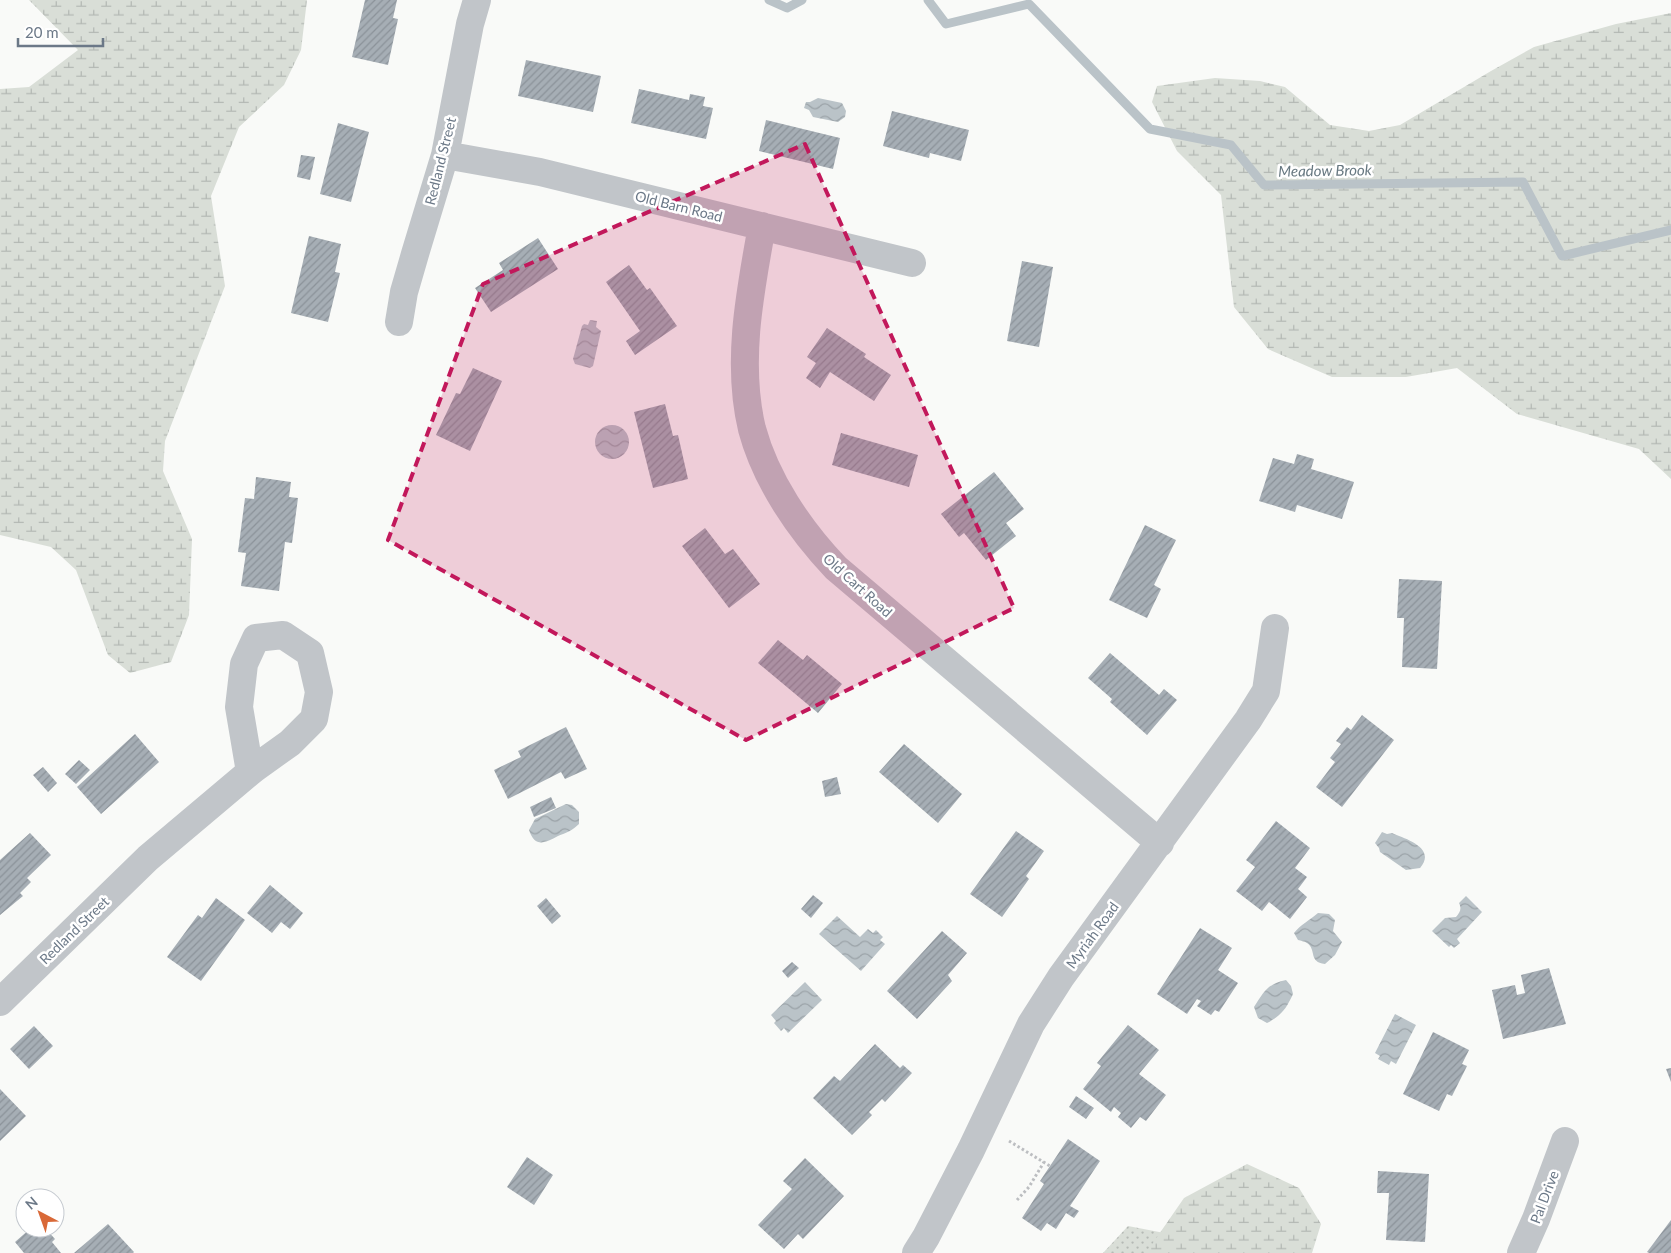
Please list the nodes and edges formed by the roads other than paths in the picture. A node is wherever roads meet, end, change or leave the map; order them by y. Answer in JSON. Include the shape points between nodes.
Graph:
{"nodes":[{"id":1,"x":477,"y":0,"type":"edge"},
{"id":2,"x":445,"y":155,"type":"junction"},
{"id":3,"x":762,"y":226,"type":"junction"},
{"id":4,"x":912,"y":263,"type":"dead end"},
{"id":5,"x":399,"y":322,"type":"dead end"},
{"id":6,"x":1275,"y":628,"type":"dead end"},
{"id":7,"x":250,"y":772,"type":"junction"},
{"id":8,"x":1160,"y":843,"type":"junction"},
{"id":9,"x":0,"y":1002,"type":"edge"},
{"id":10,"x":1565,"y":1141,"type":"dead end"},
{"id":11,"x":916,"y":1253,"type":"edge"},
{"id":12,"x":1521,"y":1253,"type":"edge"}],
"edges":[{"from":1,"to":2,"type":"street","name":"Redland Street"},
{"from":2,"to":3,"type":"street","name":"Old Barn Road","via":[[540,172]]},
{"from":2,"to":5,"type":"street","name":"Redland Street","via":[[404,292]]},
{"from":3,"to":4,"type":"street","name":"Old Barn Road"},
{"from":3,"to":8,"type":"street","name":"Old Cart Road","via":[[745,343],[748,402],[764,462],[789,508],[816,547],[836,568]]},
{"from":6,"to":8,"type":"street","name":"Myriah Road","via":[[1266,691]]},
{"from":7,"to":7,"type":"street","name":"Redland Street","via":[[290,743],[314,719],[319,692],[310,653],[283,635],[256,638],[244,664],[239,707]]},
{"from":7,"to":9,"type":"street","name":"Redland Street","via":[[148,858]]},
{"from":8,"to":11,"type":"street","name":"Myriah Road","via":[[1061,977],[1031,1024],[971,1150]]},
{"from":10,"to":12,"type":"street","name":"Pal Drive"}]}
